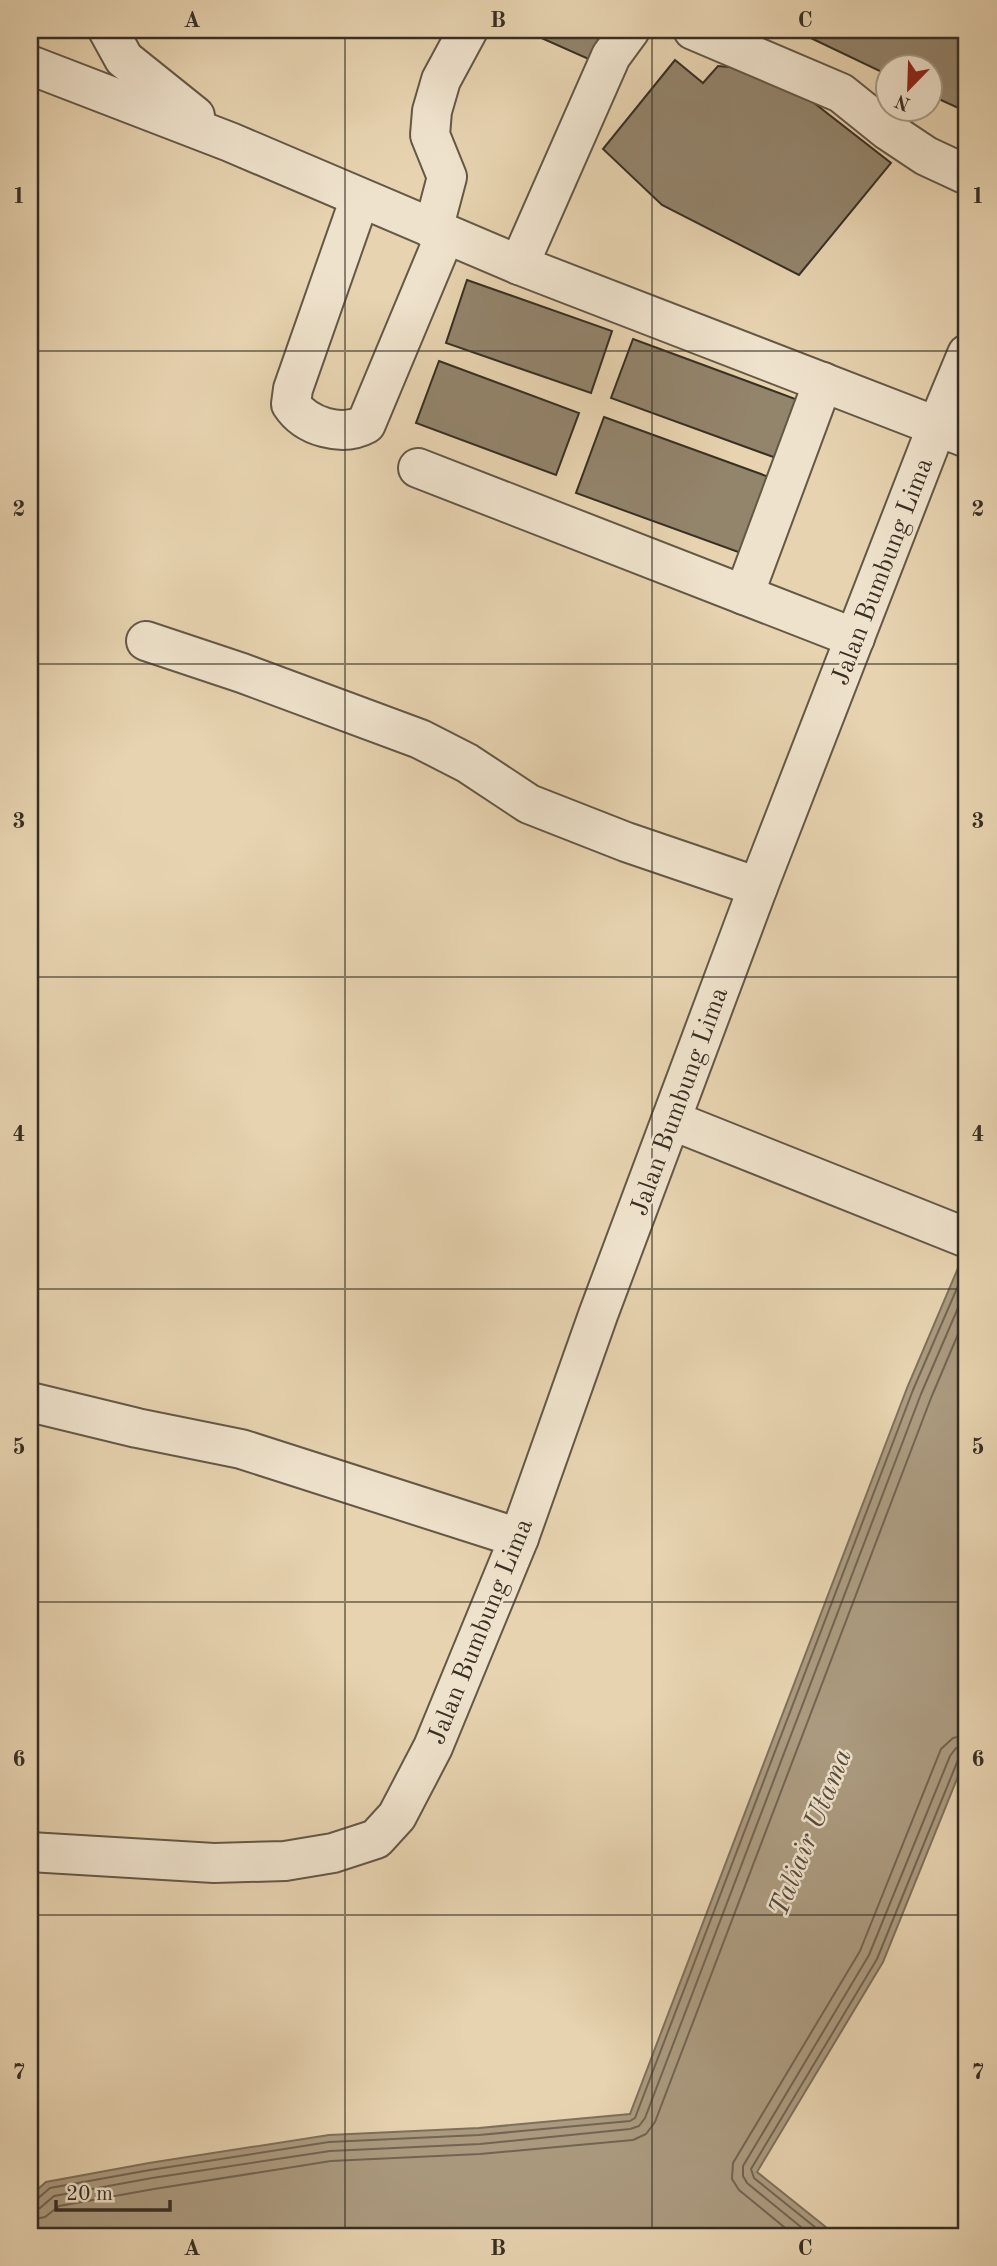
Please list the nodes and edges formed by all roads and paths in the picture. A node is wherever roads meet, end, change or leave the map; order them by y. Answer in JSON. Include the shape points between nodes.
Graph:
{"nodes":[{"id":1,"x":108,"y":30,"type":"edge"},
{"id":2,"x":468,"y":30,"type":"edge"},
{"id":3,"x":630,"y":30,"type":"edge"},
{"id":4,"x":693,"y":30,"type":"edge"},
{"id":5,"x":30,"y":65,"type":"edge"},
{"id":6,"x":230,"y":142,"type":"junction"},
{"id":7,"x":967,"y":175,"type":"edge"},
{"id":8,"x":360,"y":198,"type":"junction"},
{"id":9,"x":439,"y":232,"type":"junction"},
{"id":10,"x":519,"y":265,"type":"junction"},
{"id":11,"x":967,"y":354,"type":"edge"},
{"id":12,"x":823,"y":382,"type":"junction"},
{"id":13,"x":952,"y":432,"type":"edge"},
{"id":14,"x":418,"y":468,"type":"dead end"},
{"id":15,"x":744,"y":595,"type":"junction"},
{"id":16,"x":855,"y":638,"type":"junction"},
{"id":17,"x":146,"y":641,"type":"dead end"},
{"id":18,"x":758,"y":887,"type":"junction"},
{"id":19,"x":671,"y":1120,"type":"junction"},
{"id":20,"x":961,"y":1235,"type":"edge"},
{"id":21,"x":30,"y":1402,"type":"edge"},
{"id":22,"x":519,"y":1538,"type":"junction"},
{"id":23,"x":30,"y":1852,"type":"edge"}],
"edges":[{"from":1,"to":6,"type":"street","via":[[124,59]]},
{"from":2,"to":9,"type":"street","via":[[441,79],[432,111],[430,135],[447,177]]},
{"from":3,"to":10,"type":"street","via":[[611,56]]},
{"from":4,"to":7,"type":"street","via":[[841,93],[926,156]]},
{"from":5,"to":6,"type":"street"},
{"from":6,"to":8,"type":"street"},
{"from":8,"to":9,"type":"street"},
{"from":8,"to":9,"type":"street","via":[[293,388],[291,404],[298,414],[318,424],[337,431],[366,424]]},
{"from":9,"to":10,"type":"street"},
{"from":10,"to":12,"type":"street"},
{"from":11,"to":13,"type":"street","name":"Jalan Bumbung Lima"},
{"from":12,"to":13,"type":"street"},
{"from":12,"to":15,"type":"street"},
{"from":13,"to":16,"type":"street","name":"Jalan Bumbung Lima"},
{"from":14,"to":15,"type":"street"},
{"from":15,"to":16,"type":"street"},
{"from":16,"to":18,"type":"street","name":"Jalan Bumbung Lima"},
{"from":17,"to":18,"type":"street","via":[[421,739],[529,804]]},
{"from":18,"to":19,"type":"street","name":"Jalan Bumbung Lima"},
{"from":19,"to":20,"type":"street"},
{"from":19,"to":22,"type":"street","name":"Jalan Bumbung Lima"},
{"from":21,"to":22,"type":"street","via":[[241,1449]]},
{"from":22,"to":23,"type":"street","name":"Jalan Bumbung Lima","via":[[433,1747],[397,1816],[376,1839],[333,1853],[285,1861],[214,1863]]}]}
